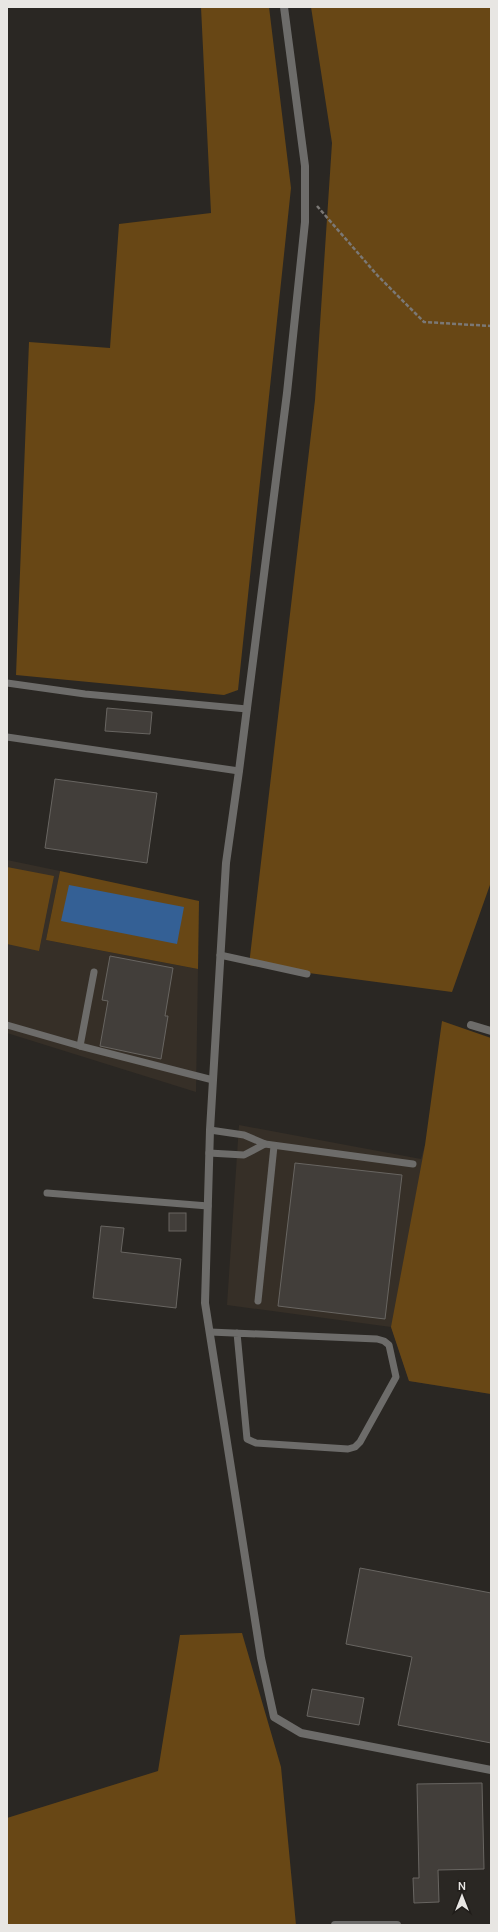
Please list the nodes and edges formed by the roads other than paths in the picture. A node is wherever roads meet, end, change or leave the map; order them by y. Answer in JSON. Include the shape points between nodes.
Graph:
{"nodes":[{"id":1,"x":284,"y":7,"type":"edge"},
{"id":2,"x":7,"y":683,"type":"edge"},
{"id":3,"x":247,"y":709,"type":"junction"},
{"id":4,"x":7,"y":737,"type":"edge"},
{"id":5,"x":239,"y":771,"type":"junction"},
{"id":6,"x":220,"y":955,"type":"junction"},
{"id":7,"x":94,"y":972,"type":"dead end"},
{"id":8,"x":307,"y":974,"type":"dead end"},
{"id":9,"x":7,"y":1025,"type":"edge"},
{"id":10,"x":471,"y":1025,"type":"dead end"},
{"id":11,"x":491,"y":1031,"type":"edge"},
{"id":12,"x":80,"y":1046,"type":"junction"},
{"id":13,"x":213,"y":1080,"type":"junction"},
{"id":14,"x":210,"y":1130,"type":"junction"},
{"id":15,"x":264,"y":1144,"type":"junction"},
{"id":16,"x":274,"y":1146,"type":"junction"},
{"id":17,"x":209,"y":1153,"type":"junction"},
{"id":18,"x":413,"y":1164,"type":"dead end"},
{"id":19,"x":47,"y":1193,"type":"dead end"},
{"id":20,"x":208,"y":1206,"type":"junction"},
{"id":21,"x":258,"y":1301,"type":"dead end"},
{"id":22,"x":210,"y":1332,"type":"junction"},
{"id":23,"x":237,"y":1333,"type":"junction"},
{"id":24,"x":491,"y":1770,"type":"edge"},
{"id":25,"x":335,"y":1925,"type":"edge"},
{"id":26,"x":397,"y":1925,"type":"edge"}],
"edges":[{"from":1,"to":3,"type":"street","via":[[305,166],[305,222],[287,393]]},
{"from":2,"to":3,"type":"lane","via":[[85,694]]},
{"from":3,"to":5,"type":"street"},
{"from":4,"to":5,"type":"lane"},
{"from":5,"to":6,"type":"street","via":[[226,863]]},
{"from":6,"to":8,"type":"lane"},
{"from":6,"to":13,"type":"street"},
{"from":7,"to":12,"type":"lane"},
{"from":9,"to":12,"type":"lane"},
{"from":10,"to":11,"type":"street"},
{"from":12,"to":13,"type":"lane"},
{"from":13,"to":14,"type":"street"},
{"from":14,"to":15,"type":"lane","via":[[244,1135]]},
{"from":14,"to":17,"type":"street"},
{"from":15,"to":16,"type":"lane"},
{"from":15,"to":17,"type":"lane","via":[[244,1155]]},
{"from":16,"to":18,"type":"lane"},
{"from":16,"to":21,"type":"lane"},
{"from":17,"to":20,"type":"street"},
{"from":19,"to":20,"type":"lane"},
{"from":20,"to":22,"type":"street","via":[[205,1303]]},
{"from":22,"to":23,"type":"lane"},
{"from":22,"to":24,"type":"street","via":[[261,1658],[274,1717],[301,1733]]},
{"from":23,"to":23,"type":"lane","via":[[384,1340],[389,1345],[396,1377],[355,1447],[348,1449],[256,1443],[247,1439]]},
{"from":25,"to":26,"type":"street"}]}
